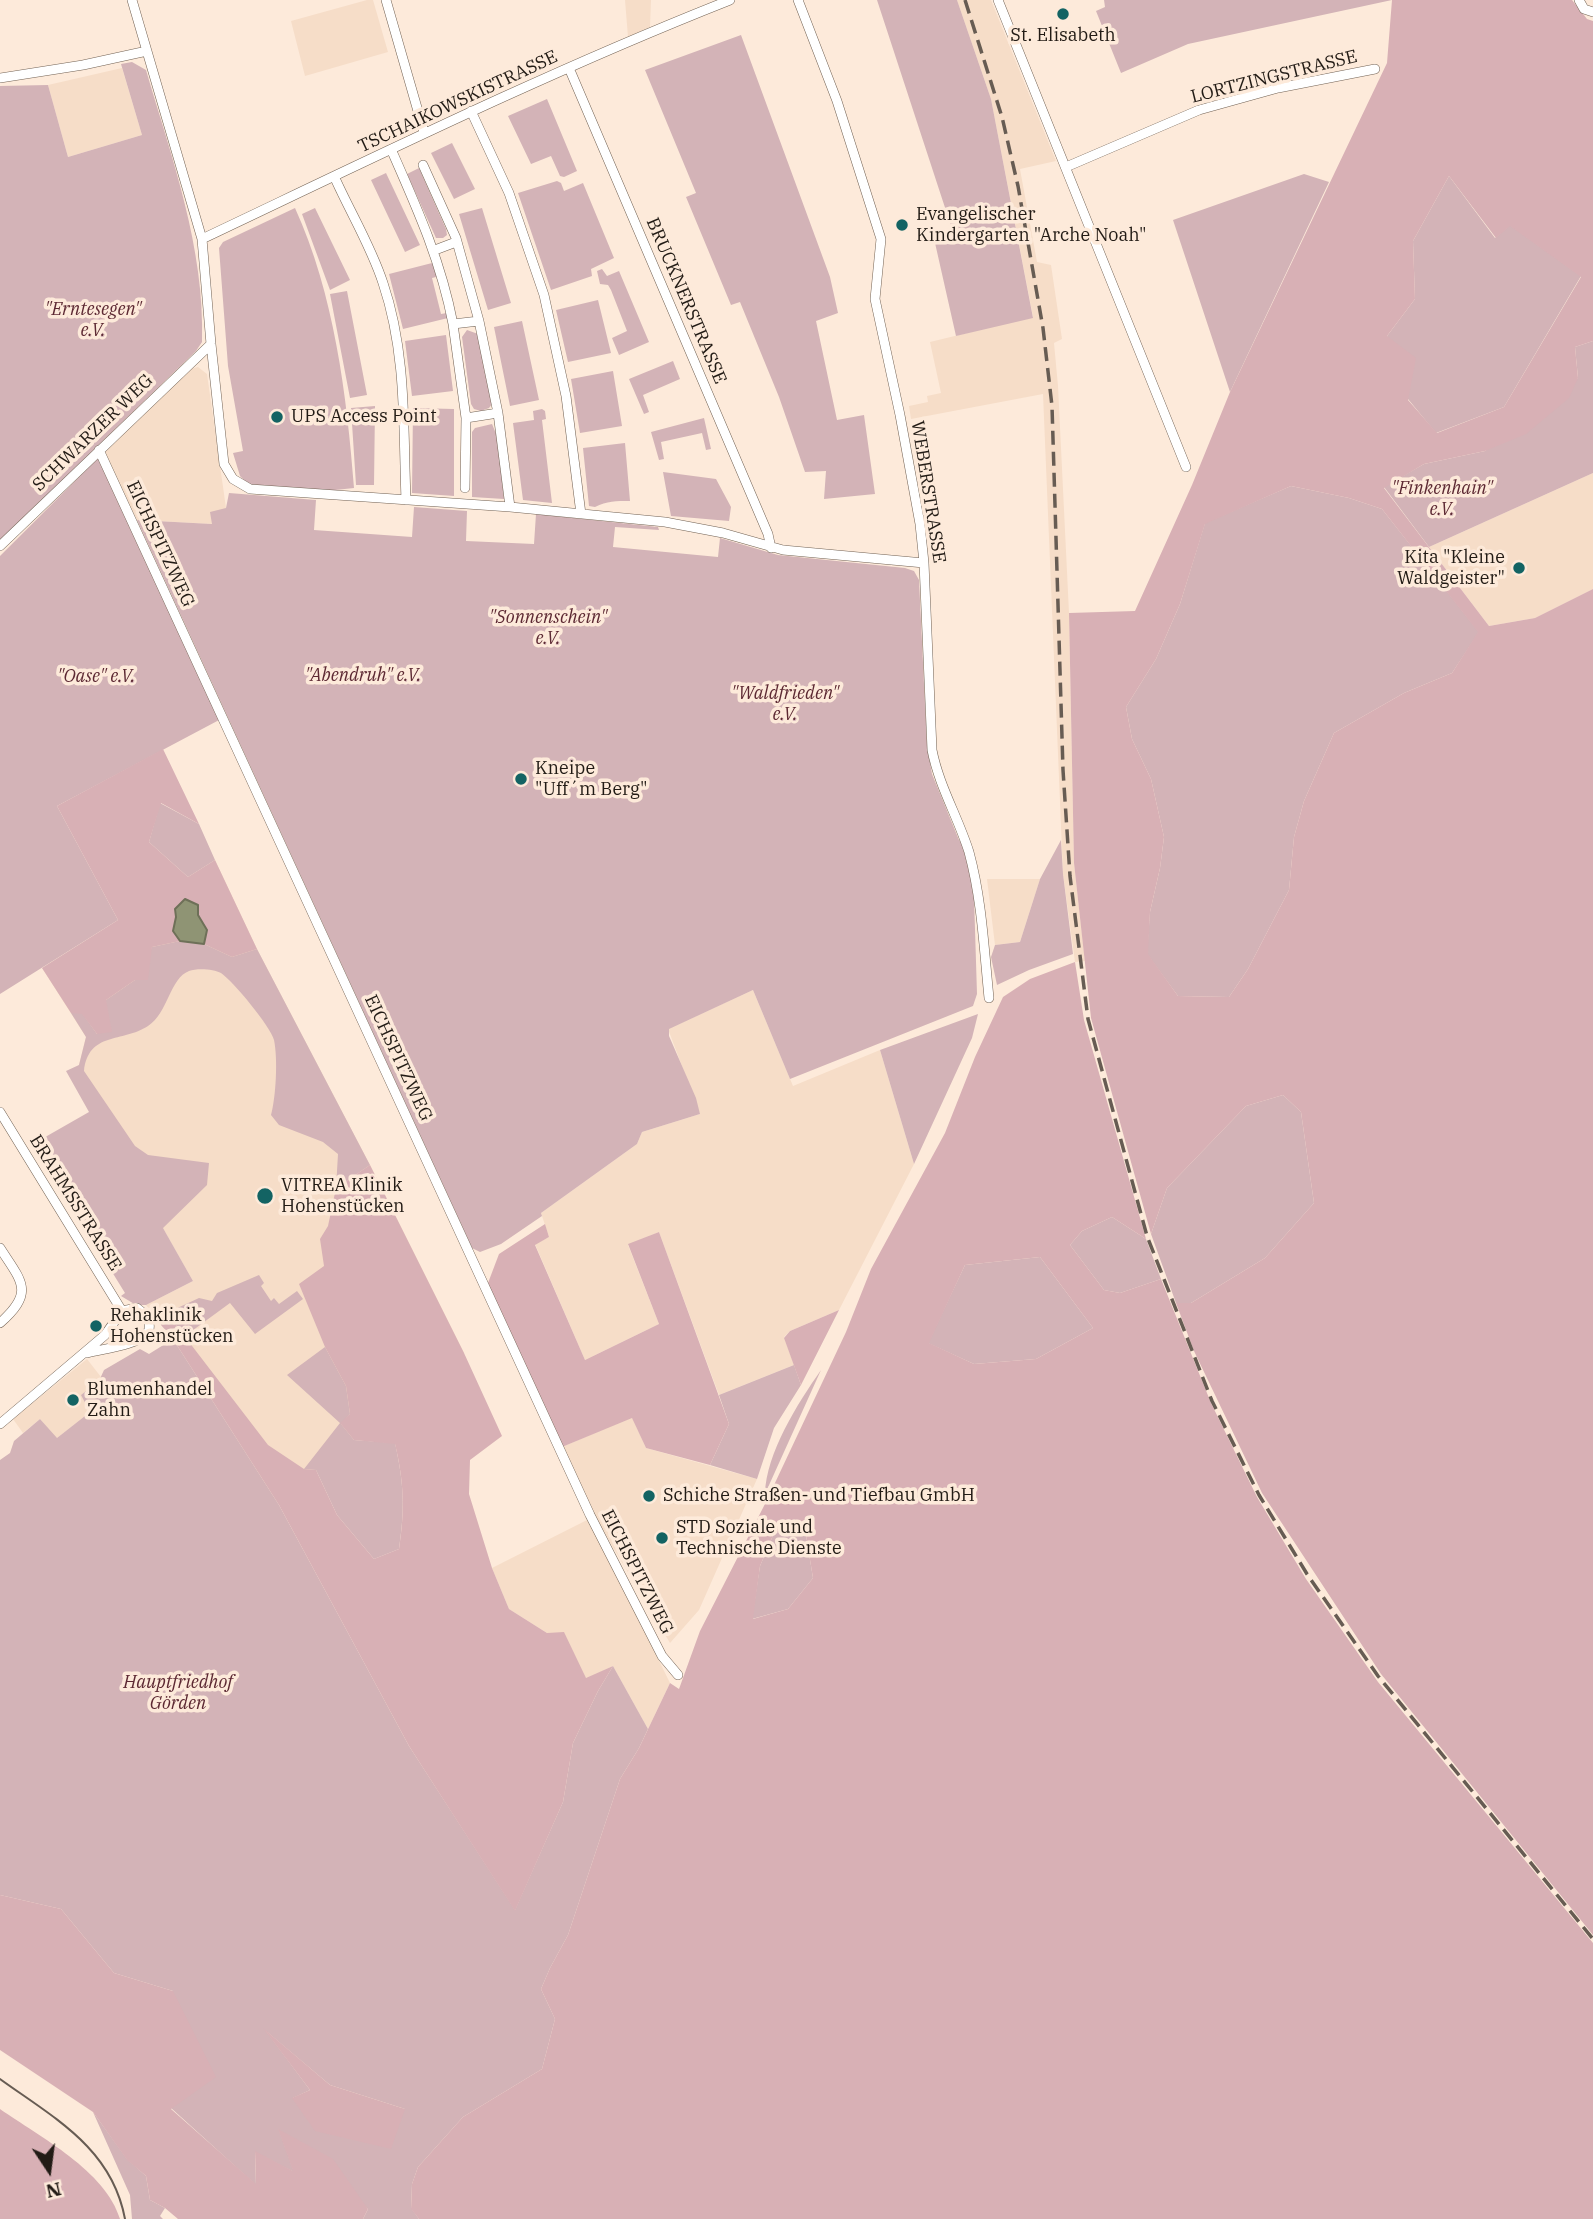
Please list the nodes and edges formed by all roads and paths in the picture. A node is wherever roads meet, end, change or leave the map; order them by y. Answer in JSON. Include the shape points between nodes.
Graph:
{"nodes":[{"id":1,"x":132,"y":0,"type":"edge"},
{"id":2,"x":386,"y":0,"type":"edge"},
{"id":3,"x":730,"y":0,"type":"edge"},
{"id":4,"x":798,"y":0,"type":"edge"},
{"id":5,"x":998,"y":0,"type":"edge"},
{"id":6,"x":1579,"y":0,"type":"edge"},
{"id":7,"x":1593,"y":12,"type":"edge"},
{"id":8,"x":147,"y":51,"type":"junction"},
{"id":9,"x":569,"y":68,"type":"junction"},
{"id":10,"x":1374,"y":69,"type":"dead end"},
{"id":11,"x":0,"y":78,"type":"edge"},
{"id":12,"x":471,"y":111,"type":"junction"},
{"id":13,"x":424,"y":132,"type":"junction"},
{"id":14,"x":391,"y":149,"type":"junction"},
{"id":15,"x":424,"y":165,"type":"dead end"},
{"id":16,"x":1066,"y":167,"type":"junction"},
{"id":17,"x":334,"y":176,"type":"junction"},
{"id":18,"x":202,"y":239,"type":"junction"},
{"id":19,"x":456,"y":242,"type":"junction"},
{"id":20,"x":435,"y":250,"type":"junction"},
{"id":21,"x":479,"y":321,"type":"junction"},
{"id":22,"x":453,"y":324,"type":"junction"},
{"id":23,"x":211,"y":344,"type":"junction"},
{"id":24,"x":498,"y":413,"type":"junction"},
{"id":25,"x":466,"y":418,"type":"junction"},
{"id":26,"x":99,"y":450,"type":"junction"},
{"id":27,"x":1186,"y":467,"type":"dead end"},
{"id":28,"x":464,"y":488,"type":"dead end"},
{"id":29,"x":406,"y":500,"type":"junction"},
{"id":30,"x":510,"y":507,"type":"junction"},
{"id":31,"x":581,"y":514,"type":"junction"},
{"id":32,"x":0,"y":546,"type":"edge"},
{"id":33,"x":771,"y":548,"type":"junction"},
{"id":34,"x":925,"y":564,"type":"junction"},
{"id":35,"x":989,"y":998,"type":"dead end"},
{"id":36,"x":0,"y":1112,"type":"edge"},
{"id":37,"x":0,"y":1248,"type":"edge"},
{"id":38,"x":122,"y":1311,"type":"junction"},
{"id":39,"x":0,"y":1323,"type":"edge"},
{"id":40,"x":82,"y":1354,"type":"junction"},
{"id":41,"x":0,"y":1424,"type":"edge"},
{"id":42,"x":678,"y":1675,"type":"dead end"}],
"edges":[{"from":1,"to":8,"type":"street"},
{"from":2,"to":13,"type":"street"},
{"from":3,"to":9,"type":"street","name":"TSCHAIKOWSKISTRASSE"},
{"from":4,"to":34,"type":"street","name":"WEBERSTRASSE","via":[[837,101],[881,239],[875,299]]},
{"from":5,"to":16,"type":"street"},
{"from":6,"to":7,"type":"street","via":[[1584,9]]},
{"from":8,"to":11,"type":"street"},
{"from":8,"to":18,"type":"street"},
{"from":9,"to":12,"type":"street","name":"TSCHAIKOWSKISTRASSE"},
{"from":9,"to":33,"type":"street","name":"BRUCKNERSTRASSE"},
{"from":10,"to":16,"type":"street","name":"LORTZINGSTRASSE","via":[[1199,110]]},
{"from":12,"to":13,"type":"street","name":"TSCHAIKOWSKISTRASSE"},
{"from":12,"to":31,"type":"street","via":[[509,193],[544,295],[566,396]]},
{"from":13,"to":14,"type":"street","name":"TSCHAIKOWSKISTRASSE"},
{"from":14,"to":17,"type":"street","name":"TSCHAIKOWSKISTRASSE"},
{"from":14,"to":20,"type":"street"},
{"from":15,"to":19,"type":"street"},
{"from":16,"to":27,"type":"street"},
{"from":17,"to":18,"type":"street","name":"TSCHAIKOWSKISTRASSE"},
{"from":17,"to":29,"type":"street","via":[[387,296],[404,399]]},
{"from":18,"to":23,"type":"street"},
{"from":19,"to":20,"type":"street"},
{"from":19,"to":21,"type":"street"},
{"from":20,"to":22,"type":"street"},
{"from":21,"to":22,"type":"street"},
{"from":21,"to":24,"type":"street"},
{"from":22,"to":25,"type":"street"},
{"from":23,"to":26,"type":"street","name":"SCHWARZER WEG"},
{"from":23,"to":29,"type":"street","via":[[224,464],[233,479],[250,489]]},
{"from":24,"to":25,"type":"street"},
{"from":24,"to":30,"type":"street"},
{"from":25,"to":28,"type":"street"},
{"from":26,"to":32,"type":"street","name":"SCHWARZER WEG"},
{"from":26,"to":42,"type":"street","name":"EICHSPITZWEG","via":[[590,1515],[662,1656]]},
{"from":29,"to":30,"type":"street"},
{"from":30,"to":31,"type":"street"},
{"from":31,"to":33,"type":"street","via":[[665,522]]},
{"from":33,"to":34,"type":"street"},
{"from":34,"to":35,"type":"street","name":"WEBERSTRASSE","via":[[932,750],[936,772],[968,850],[979,896]]},
{"from":36,"to":38,"type":"street","name":"BRAHMSSTRASSE"},
{"from":37,"to":39,"type":"street","via":[[23,1290],[21,1301]]},
{"from":38,"to":40,"type":"street","via":[[105,1335]]},
{"from":38,"to":40,"type":"street","via":[[137,1308],[148,1317],[147,1334]]},
{"from":40,"to":41,"type":"street"}]}
